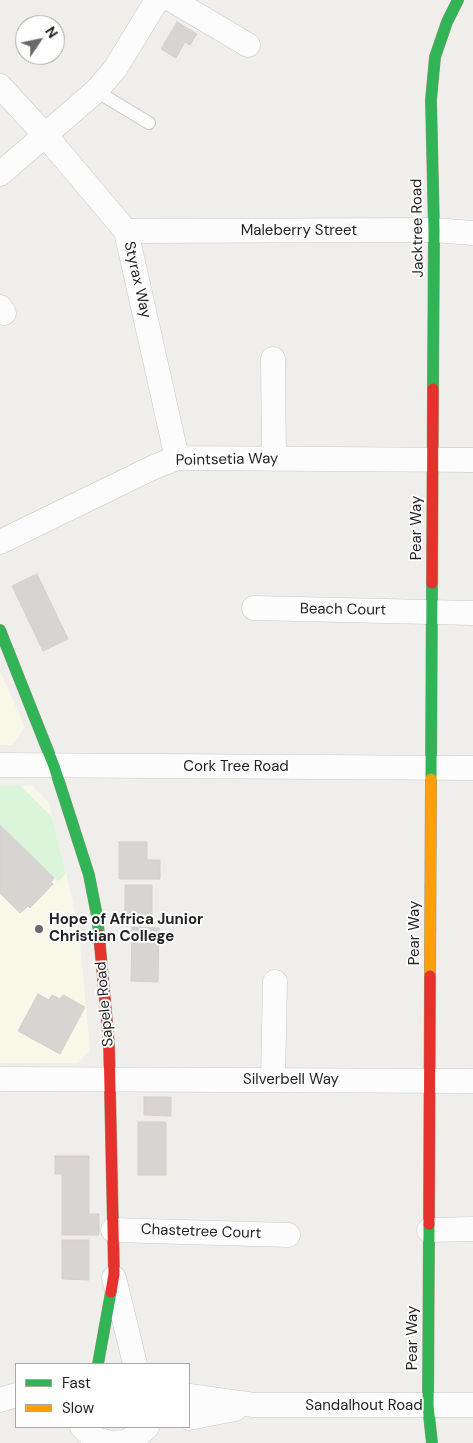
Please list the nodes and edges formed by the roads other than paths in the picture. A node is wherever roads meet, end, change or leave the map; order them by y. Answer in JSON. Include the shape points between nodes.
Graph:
{"nodes":[{"id":1,"x":157,"y":0,"type":"edge"},
{"id":2,"x":172,"y":0,"type":"edge"},
{"id":3,"x":458,"y":0,"type":"edge"},
{"id":4,"x":248,"y":45,"type":"dead end"},
{"id":5,"x":0,"y":86,"type":"edge"},
{"id":6,"x":96,"y":91,"type":"junction"},
{"id":7,"x":149,"y":123,"type":"dead end"},
{"id":8,"x":45,"y":136,"type":"junction"},
{"id":9,"x":0,"y":174,"type":"edge"},
{"id":10,"x":434,"y":230,"type":"junction"},
{"id":11,"x":126,"y":231,"type":"junction"},
{"id":12,"x":473,"y":233,"type":"edge"},
{"id":13,"x":273,"y":359,"type":"dead end"},
{"id":14,"x":177,"y":458,"type":"junction"},
{"id":15,"x":274,"y":459,"type":"junction"},
{"id":16,"x":433,"y":460,"type":"junction"},
{"id":17,"x":473,"y":460,"type":"edge"},
{"id":18,"x":0,"y":542,"type":"edge"},
{"id":19,"x":254,"y":608,"type":"dead end"},
{"id":20,"x":432,"y":612,"type":"junction"},
{"id":21,"x":473,"y":613,"type":"edge"},
{"id":22,"x":0,"y":630,"type":"edge"},
{"id":23,"x":0,"y":765,"type":"edge"},
{"id":24,"x":54,"y":766,"type":"junction"},
{"id":25,"x":431,"y":768,"type":"junction"},
{"id":26,"x":473,"y":768,"type":"edge"},
{"id":27,"x":275,"y":982,"type":"dead end"},
{"id":28,"x":0,"y":1079,"type":"edge"},
{"id":29,"x":110,"y":1080,"type":"junction"},
{"id":30,"x":273,"y":1080,"type":"junction"},
{"id":31,"x":430,"y":1080,"type":"junction"},
{"id":32,"x":473,"y":1081,"type":"edge"},
{"id":33,"x":473,"y":1229,"type":"edge"},
{"id":34,"x":114,"y":1230,"type":"junction"},
{"id":35,"x":428,"y":1230,"type":"junction"},
{"id":36,"x":288,"y":1235,"type":"dead end"},
{"id":37,"x":114,"y":1274,"type":"junction"},
{"id":38,"x":98,"y":1363,"type":"edge"},
{"id":39,"x":135,"y":1363,"type":"edge"},
{"id":40,"x":15,"y":1395,"type":"edge"},
{"id":41,"x":190,"y":1396,"type":"edge"},
{"id":42,"x":0,"y":1400,"type":"edge"},
{"id":43,"x":254,"y":1405,"type":"junction"},
{"id":44,"x":473,"y":1405,"type":"edge"},
{"id":45,"x":0,"y":1406,"type":"edge"},
{"id":46,"x":428,"y":1406,"type":"junction"},
{"id":47,"x":15,"y":1410,"type":"edge"},
{"id":48,"x":190,"y":1418,"type":"edge"},
{"id":49,"x":146,"y":1428,"type":"edge"},
{"id":50,"x":88,"y":1435,"type":"edge"},
{"id":51,"x":120,"y":1443,"type":"edge"},
{"id":52,"x":432,"y":1443,"type":"edge"}],
"edges":[{"from":1,"to":6,"type":"street","via":[[114,69]]},
{"from":2,"to":4,"type":"street"},
{"from":3,"to":10,"type":"street","name":"Jacktree Road","via":[[435,57],[431,100]]},
{"from":5,"to":8,"type":"street","name":"Styrax Way"},
{"from":6,"to":7,"type":"lane"},
{"from":6,"to":8,"type":"street"},
{"from":8,"to":9,"type":"street"},
{"from":8,"to":11,"type":"street","name":"Styrax Way"},
{"from":10,"to":11,"type":"street","name":"Maleberry Street"},
{"from":10,"to":12,"type":"street","name":"Maleberry Street"},
{"from":10,"to":16,"type":"street","name":"Jacktree Road"},
{"from":11,"to":14,"type":"street","name":"Styrax Way"},
{"from":13,"to":15,"type":"street"},
{"from":14,"to":15,"type":"street","name":"Pointsetia Way"},
{"from":14,"to":18,"type":"street","name":"Pointsetia Way"},
{"from":15,"to":16,"type":"street","name":"Pointsetia Way"},
{"from":16,"to":17,"type":"street","name":"Pointsetia Way"},
{"from":16,"to":20,"type":"street","name":"Pear Way"},
{"from":19,"to":20,"type":"street","name":"Beach Court"},
{"from":20,"to":21,"type":"street","name":"Beach Court"},
{"from":20,"to":25,"type":"street","name":"Pear Way"},
{"from":22,"to":24,"type":"street","name":"Sapele Road"},
{"from":23,"to":24,"type":"street","name":"Cork Tree Road"},
{"from":24,"to":25,"type":"street","name":"Cork Tree Road"},
{"from":24,"to":29,"type":"street","name":"Sapele Road","via":[[84,857],[97,916]]},
{"from":25,"to":26,"type":"street","name":"Cork Tree Road"},
{"from":25,"to":31,"type":"street","name":"Pear Way"},
{"from":27,"to":30,"type":"street"},
{"from":28,"to":29,"type":"street","name":"Silverbell Way"},
{"from":29,"to":30,"type":"street","name":"Silverbell Way"},
{"from":29,"to":34,"type":"street","name":"Sapele Road"},
{"from":30,"to":31,"type":"street","name":"Silverbell Way"},
{"from":31,"to":32,"type":"street","name":"Silverbell Way"},
{"from":31,"to":35,"type":"street","name":"Pear Way"},
{"from":33,"to":35,"type":"street"},
{"from":34,"to":36,"type":"street","name":"Chastetree Court"},
{"from":34,"to":37,"type":"street","name":"Sapele Road"},
{"from":35,"to":46,"type":"street","name":"Pear Way"},
{"from":37,"to":38,"type":"street","name":"Sapele Road"},
{"from":37,"to":39,"type":"street","name":"Sapele Road"},
{"from":40,"to":42,"type":"street"},
{"from":41,"to":43,"type":"street","name":"Sandalhout Road"},
{"from":43,"to":46,"type":"street","name":"Sandalhout Road"},
{"from":43,"to":48,"type":"street","name":"Sandalhout Road"},
{"from":44,"to":46,"type":"street","name":"Sandalhout Road"},
{"from":45,"to":47,"type":"street"},
{"from":46,"to":52,"type":"street","name":"Pear Way"},
{"from":49,"to":51,"type":"street"},
{"from":50,"to":51,"type":"street"}]}
